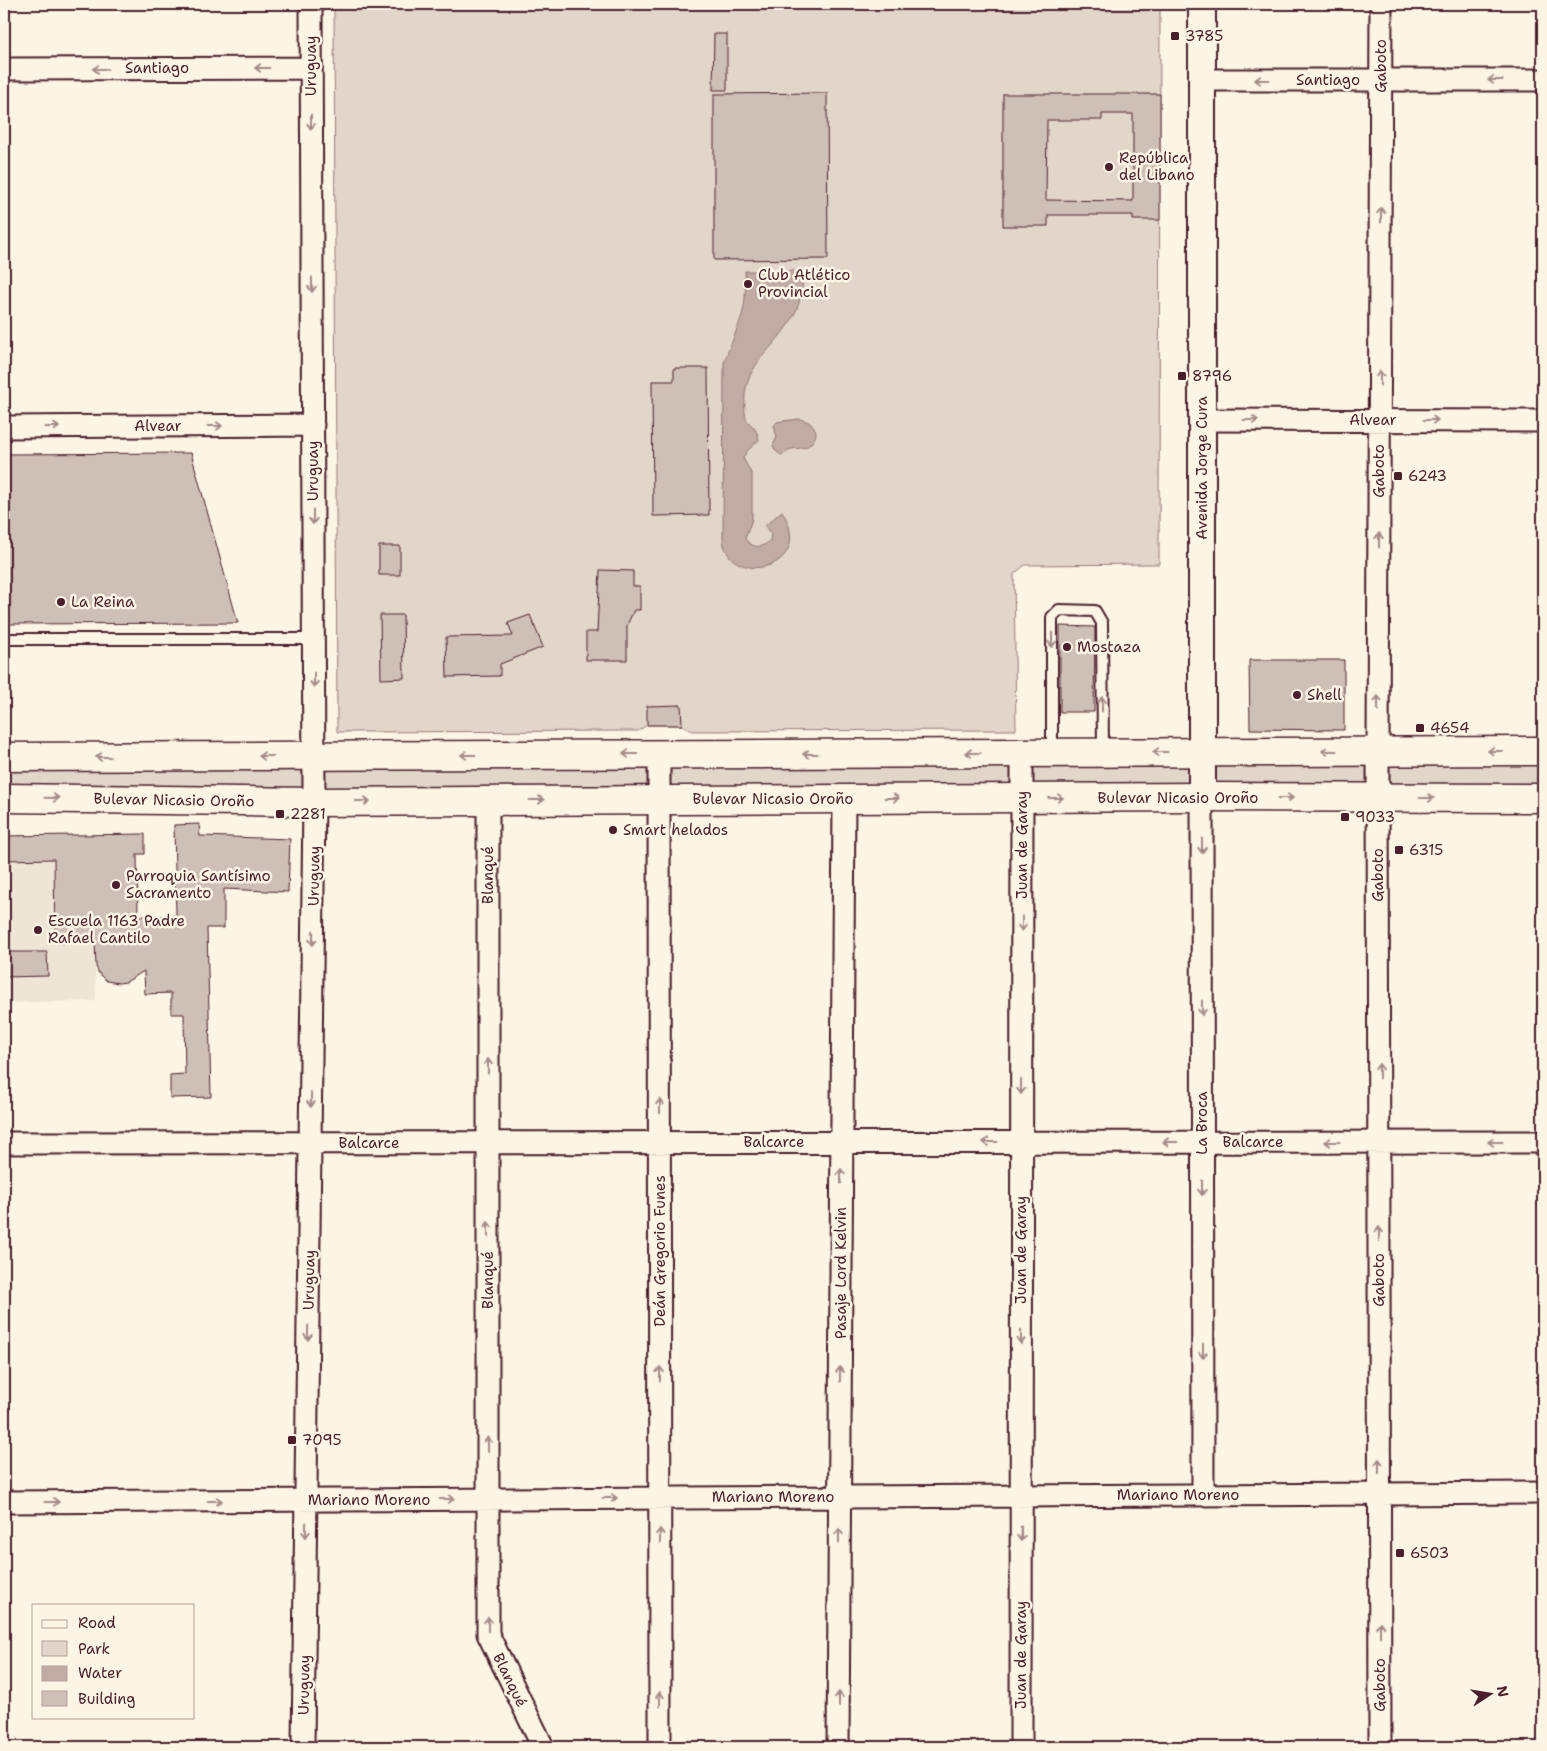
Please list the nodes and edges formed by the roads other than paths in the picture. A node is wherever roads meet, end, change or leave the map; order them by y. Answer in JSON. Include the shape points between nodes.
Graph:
{"nodes":[{"id":1,"x":311,"y":4,"type":"edge"},
{"id":2,"x":1202,"y":4,"type":"edge"},
{"id":3,"x":1382,"y":4,"type":"edge"},
{"id":4,"x":311,"y":68,"type":"junction"},
{"id":5,"x":4,"y":69,"type":"edge"},
{"id":6,"x":1202,"y":80,"type":"junction"},
{"id":7,"x":1381,"y":80,"type":"junction"},
{"id":8,"x":1543,"y":80,"type":"edge"},
{"id":9,"x":1202,"y":420,"type":"junction"},
{"id":10,"x":1380,"y":420,"type":"junction"},
{"id":11,"x":1543,"y":420,"type":"edge"},
{"id":12,"x":313,"y":425,"type":"junction"},
{"id":13,"x":4,"y":427,"type":"edge"},
{"id":14,"x":4,"y":639,"type":"edge"},
{"id":15,"x":314,"y":639,"type":"junction"},
{"id":16,"x":1543,"y":750,"type":"edge"},
{"id":17,"x":1378,"y":751,"type":"junction"},
{"id":18,"x":1103,"y":752,"type":"junction"},
{"id":19,"x":1202,"y":752,"type":"junction"},
{"id":20,"x":1022,"y":753,"type":"junction"},
{"id":21,"x":1052,"y":753,"type":"junction"},
{"id":22,"x":659,"y":754,"type":"junction"},
{"id":23,"x":314,"y":756,"type":"junction"},
{"id":24,"x":4,"y":757,"type":"edge"},
{"id":25,"x":1202,"y":797,"type":"junction"},
{"id":26,"x":4,"y":798,"type":"edge"},
{"id":27,"x":1022,"y":798,"type":"junction"},
{"id":28,"x":1378,"y":798,"type":"junction"},
{"id":29,"x":1543,"y":798,"type":"edge"},
{"id":30,"x":844,"y":799,"type":"junction"},
{"id":31,"x":488,"y":800,"type":"junction"},
{"id":32,"x":659,"y":800,"type":"junction"},
{"id":33,"x":314,"y":802,"type":"junction"},
{"id":34,"x":488,"y":1142,"type":"junction"},
{"id":35,"x":660,"y":1142,"type":"junction"},
{"id":36,"x":842,"y":1142,"type":"junction"},
{"id":37,"x":1022,"y":1142,"type":"junction"},
{"id":38,"x":1202,"y":1142,"type":"junction"},
{"id":39,"x":1379,"y":1142,"type":"junction"},
{"id":40,"x":1543,"y":1142,"type":"edge"},
{"id":41,"x":4,"y":1143,"type":"edge"},
{"id":42,"x":310,"y":1143,"type":"junction"},
{"id":43,"x":1543,"y":1493,"type":"edge"},
{"id":44,"x":1380,"y":1494,"type":"junction"},
{"id":45,"x":1203,"y":1495,"type":"junction"},
{"id":46,"x":1021,"y":1496,"type":"junction"},
{"id":47,"x":840,"y":1497,"type":"junction"},
{"id":48,"x":660,"y":1498,"type":"junction"},
{"id":49,"x":488,"y":1499,"type":"junction"},
{"id":50,"x":306,"y":1500,"type":"junction"},
{"id":51,"x":4,"y":1502,"type":"edge"},
{"id":52,"x":303,"y":1747,"type":"edge"},
{"id":53,"x":543,"y":1747,"type":"edge"},
{"id":54,"x":660,"y":1747,"type":"edge"},
{"id":55,"x":838,"y":1747,"type":"edge"},
{"id":56,"x":1021,"y":1747,"type":"edge"},
{"id":57,"x":1380,"y":1747,"type":"edge"}],
"edges":[{"from":1,"to":4,"type":"street","name":"Uruguay"},
{"from":2,"to":6,"type":"street","name":"Avenida Jorge Cura"},
{"from":3,"to":7,"type":"street","name":"Gaboto"},
{"from":4,"to":5,"type":"street","name":"Santiago","one_way":true},
{"from":4,"to":12,"type":"street","name":"Uruguay","one_way":true},
{"from":7,"to":6,"type":"street","name":"Santiago","one_way":true},
{"from":6,"to":9,"type":"street","name":"Avenida Jorge Cura"},
{"from":8,"to":7,"type":"street","name":"Santiago","one_way":true},
{"from":10,"to":7,"type":"street","name":"Gaboto","one_way":true},
{"from":9,"to":10,"type":"street","name":"Alvear","one_way":true},
{"from":9,"to":19,"type":"street","name":"Avenida Jorge Cura"},
{"from":10,"to":11,"type":"street","name":"Alvear","one_way":true},
{"from":17,"to":10,"type":"street","name":"Gaboto","one_way":true},
{"from":13,"to":12,"type":"street","name":"Alvear","one_way":true},
{"from":12,"to":15,"type":"street","name":"Uruguay","one_way":true},
{"from":14,"to":15,"type":"lane"},
{"from":15,"to":23,"type":"street","name":"Uruguay","one_way":true},
{"from":16,"to":17,"type":"main road","one_way":true},
{"from":17,"to":19,"type":"main road","one_way":true},
{"from":17,"to":28,"type":"street","name":"Gaboto"},
{"from":19,"to":18,"type":"main road","one_way":true},
{"from":18,"to":21,"type":"main road"},
{"from":18,"to":21,"type":"lane","one_way":true,"via":[[1102,623],[1095,611],[1059,610],[1052,617]]},
{"from":19,"to":25,"type":"street","name":"La Broca"},
{"from":20,"to":21,"type":"main road"},
{"from":20,"to":22,"type":"main road","one_way":true},
{"from":20,"to":27,"type":"street","name":"Juan de Garay"},
{"from":22,"to":23,"type":"main road","one_way":true},
{"from":22,"to":32,"type":"street","name":"Deán Gregorio Funes"},
{"from":23,"to":24,"type":"main road","one_way":true},
{"from":23,"to":33,"type":"street","name":"Uruguay"},
{"from":27,"to":25,"type":"main road","name":"Bulevar Nicasio Oroño","one_way":true},
{"from":25,"to":28,"type":"main road","name":"Bulevar Nicasio Oroño","one_way":true},
{"from":25,"to":38,"type":"street","name":"La Broca","one_way":true},
{"from":26,"to":33,"type":"main road","name":"Bulevar Nicasio Oroño","one_way":true},
{"from":30,"to":27,"type":"main road","name":"Bulevar Nicasio Oroño","one_way":true},
{"from":27,"to":37,"type":"street","name":"Juan de Garay","one_way":true},
{"from":28,"to":29,"type":"main road","name":"Bulevar Nicasio Oroño","one_way":true},
{"from":39,"to":28,"type":"street","name":"Gaboto","one_way":true},
{"from":30,"to":32,"type":"main road","name":"Bulevar Nicasio Oroño"},
{"from":30,"to":36,"type":"street","name":"Pasaje Lord Kelvin"},
{"from":31,"to":32,"type":"main road","name":"Bulevar Nicasio Oroño","one_way":true},
{"from":33,"to":31,"type":"main road","name":"Bulevar Nicasio Oroño","one_way":true},
{"from":34,"to":31,"type":"street","name":"Blanqué","one_way":true},
{"from":35,"to":32,"type":"street","name":"Deán Gregorio Funes","one_way":true},
{"from":33,"to":42,"type":"street","name":"Uruguay","one_way":true},
{"from":34,"to":35,"type":"street","name":"Balcarce"},
{"from":34,"to":42,"type":"street","name":"Balcarce"},
{"from":49,"to":34,"type":"street","name":"Blanqué","one_way":true},
{"from":35,"to":36,"type":"street","name":"Balcarce"},
{"from":48,"to":35,"type":"street","name":"Deán Gregorio Funes","one_way":true},
{"from":37,"to":36,"type":"street","name":"Balcarce","one_way":true},
{"from":47,"to":36,"type":"street","name":"Pasaje Lord Kelvin","one_way":true},
{"from":38,"to":37,"type":"street","name":"Balcarce","one_way":true},
{"from":37,"to":46,"type":"street","name":"Juan de Garay","one_way":true},
{"from":39,"to":38,"type":"street","name":"Balcarce","one_way":true},
{"from":38,"to":45,"type":"street","name":"La Broca","one_way":true},
{"from":40,"to":39,"type":"street","name":"Balcarce","one_way":true},
{"from":44,"to":39,"type":"street","name":"Gaboto","one_way":true},
{"from":41,"to":42,"type":"street","name":"Balcarce"},
{"from":42,"to":50,"type":"street","name":"Uruguay","one_way":true},
{"from":43,"to":44,"type":"street","name":"Mariano Moreno"},
{"from":44,"to":45,"type":"street","name":"Mariano Moreno"},
{"from":57,"to":44,"type":"street","name":"Gaboto","one_way":true},
{"from":45,"to":46,"type":"street","name":"Mariano Moreno"},
{"from":46,"to":47,"type":"street","name":"Mariano Moreno"},
{"from":46,"to":56,"type":"street","name":"Juan de Garay","one_way":true},
{"from":47,"to":48,"type":"street","name":"Mariano Moreno"},
{"from":55,"to":47,"type":"street","name":"Pasaje Lord Kelvin","one_way":true},
{"from":49,"to":48,"type":"street","name":"Mariano Moreno","one_way":true},
{"from":54,"to":48,"type":"street","name":"Deán Gregorio Funes","one_way":true},
{"from":50,"to":49,"type":"street","name":"Mariano Moreno","one_way":true},
{"from":53,"to":49,"type":"street","name":"Blanqué","one_way":true,"via":[[488,1634]]},
{"from":51,"to":50,"type":"street","name":"Mariano Moreno","one_way":true},
{"from":50,"to":52,"type":"street","name":"Uruguay","one_way":true}]}
